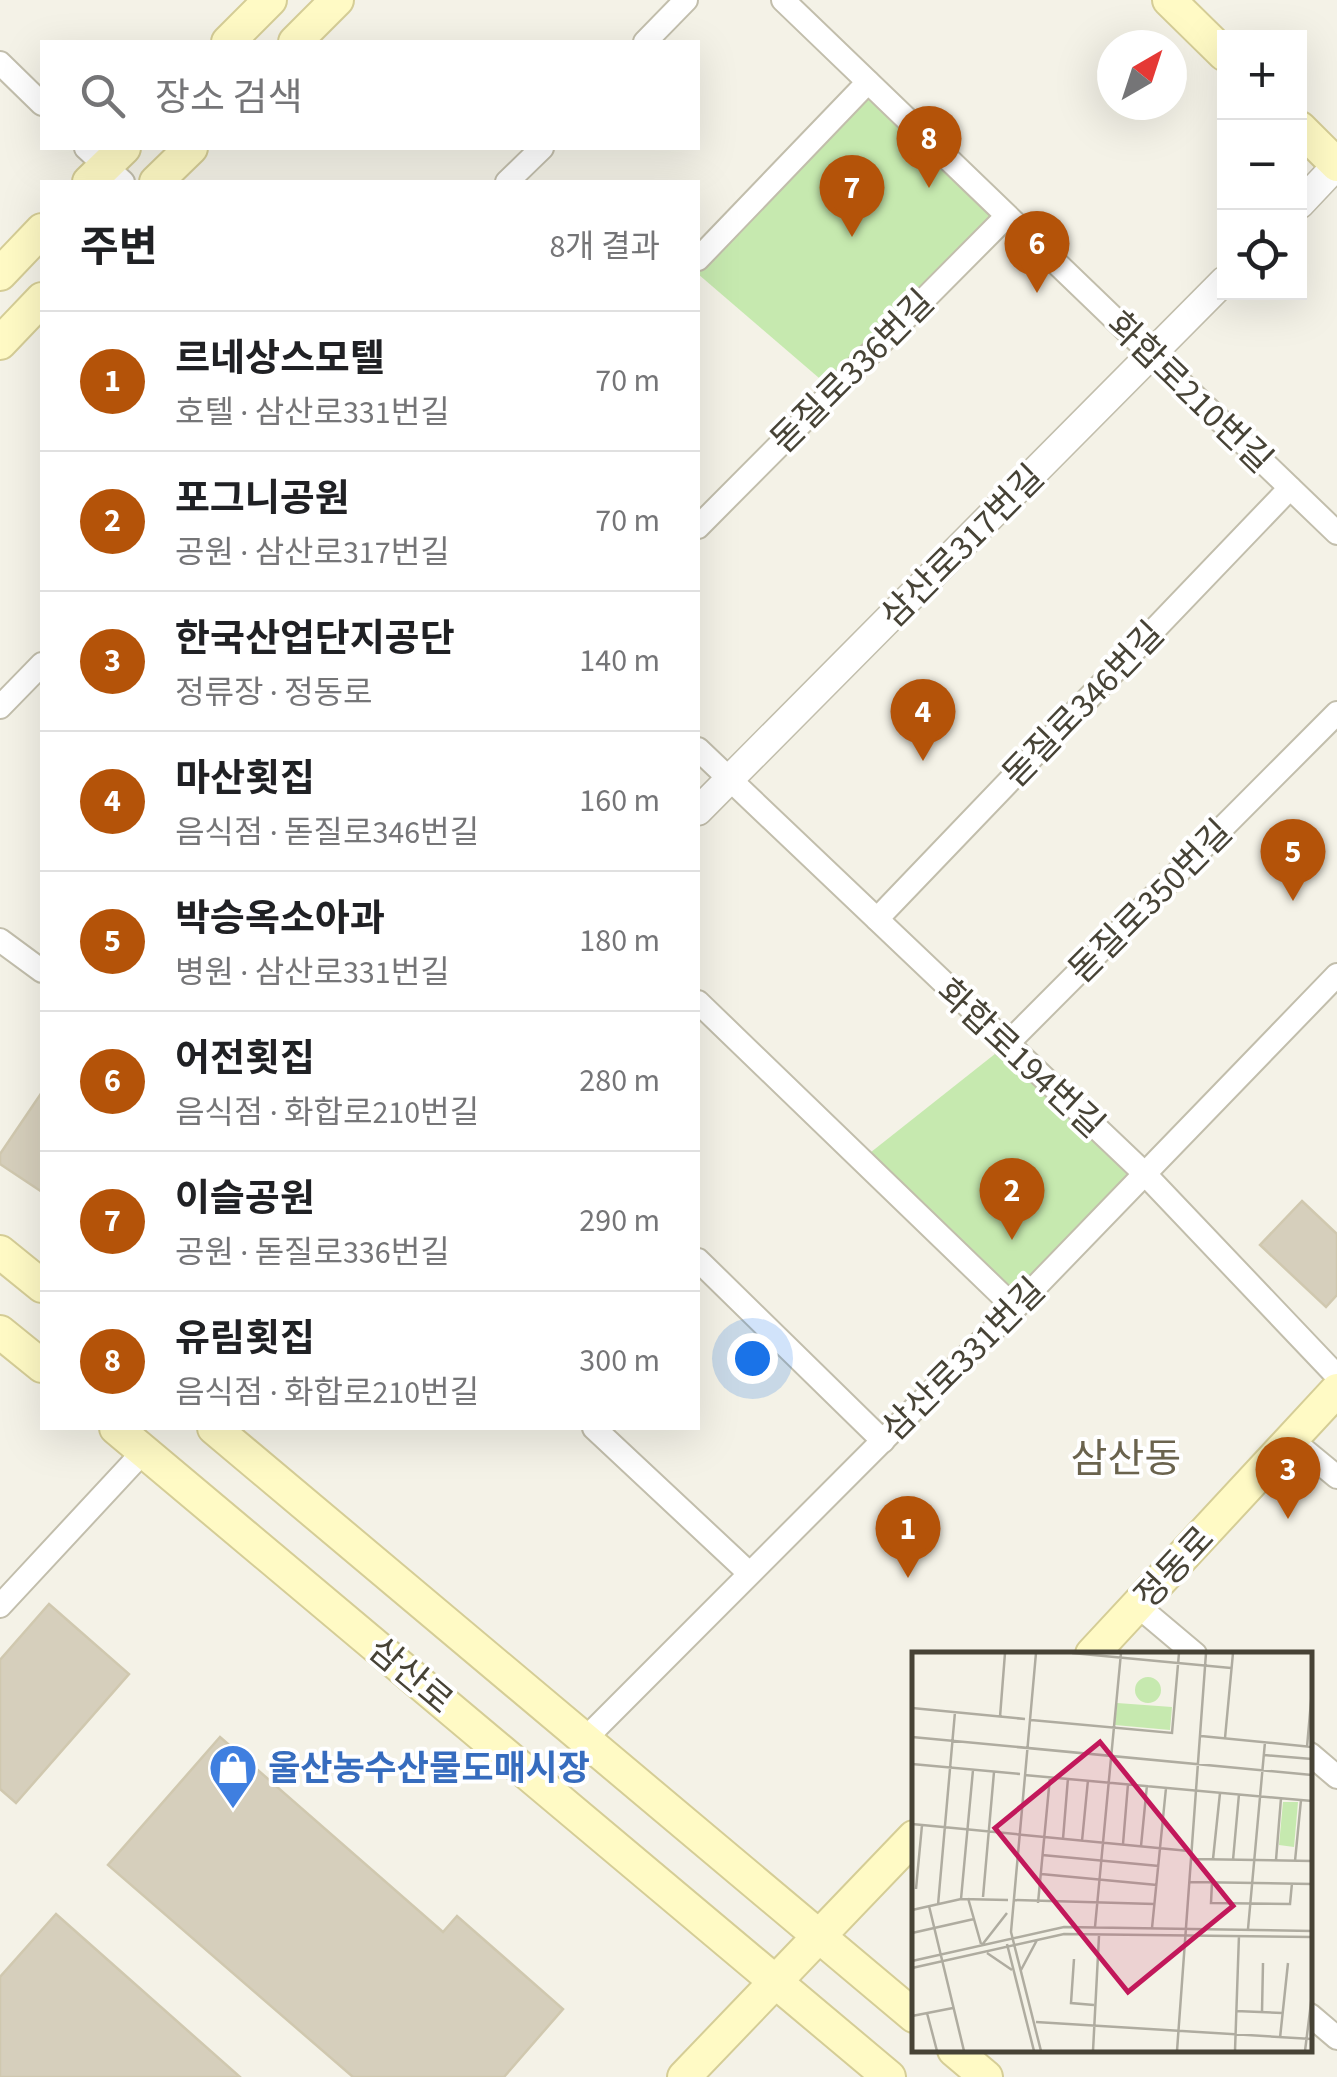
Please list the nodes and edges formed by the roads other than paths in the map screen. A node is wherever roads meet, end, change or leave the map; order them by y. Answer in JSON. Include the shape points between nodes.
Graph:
{"nodes":[{"id":1,"x":270,"y":0,"type":"edge"},
{"id":2,"x":337,"y":0,"type":"edge"},
{"id":3,"x":686,"y":0,"type":"edge"},
{"id":4,"x":783,"y":0,"type":"edge"},
{"id":5,"x":1169,"y":0,"type":"edge"},
{"id":6,"x":230,"y":40,"type":"edge"},
{"id":7,"x":297,"y":40,"type":"edge"},
{"id":8,"x":647,"y":40,"type":"edge"},
{"id":9,"x":1217,"y":47,"type":"edge"},
{"id":10,"x":0,"y":62,"type":"edge"},
{"id":11,"x":868,"y":82,"type":"junction"},
{"id":12,"x":40,"y":102,"type":"edge"},
{"id":13,"x":1307,"y":135,"type":"edge"},
{"id":14,"x":189,"y":150,"type":"edge"},
{"id":15,"x":540,"y":150,"type":"edge"},
{"id":16,"x":1337,"y":165,"type":"edge"},
{"id":17,"x":158,"y":180,"type":"edge"},
{"id":18,"x":509,"y":180,"type":"edge"},
{"id":19,"x":1307,"y":197,"type":"edge"},
{"id":20,"x":1007,"y":216,"type":"junction"},
{"id":21,"x":40,"y":232,"type":"edge"},
{"id":22,"x":700,"y":257,"type":"edge"},
{"id":23,"x":0,"y":274,"type":"edge"},
{"id":24,"x":1217,"y":287,"type":"edge"},
{"id":25,"x":40,"y":301,"type":"edge"},
{"id":26,"x":0,"y":343,"type":"edge"},
{"id":27,"x":1152,"y":355,"type":"junction"},
{"id":28,"x":1290,"y":488,"type":"junction"},
{"id":29,"x":700,"y":525,"type":"edge"},
{"id":30,"x":1337,"y":533,"type":"edge"},
{"id":31,"x":40,"y":666,"type":"edge"},
{"id":32,"x":0,"y":706,"type":"edge"},
{"id":33,"x":1337,"y":714,"type":"edge"},
{"id":34,"x":700,"y":751,"type":"edge"},
{"id":35,"x":728,"y":779,"type":"junction"},
{"id":36,"x":700,"y":809,"type":"edge"},
{"id":37,"x":877,"y":919,"type":"junction"},
{"id":38,"x":0,"y":940,"type":"edge"},
{"id":39,"x":40,"y":970,"type":"edge"},
{"id":40,"x":1337,"y":975,"type":"edge"},
{"id":41,"x":700,"y":1004,"type":"edge"},
{"id":42,"x":1005,"y":1046,"type":"junction"},
{"id":43,"x":1143,"y":1172,"type":"junction"},
{"id":44,"x":0,"y":1252,"type":"edge"},
{"id":45,"x":700,"y":1262,"type":"edge"},
{"id":46,"x":40,"y":1284,"type":"edge"},
{"id":47,"x":1015,"y":1308,"type":"junction"},
{"id":48,"x":0,"y":1332,"type":"edge"},
{"id":49,"x":40,"y":1364,"type":"edge"},
{"id":50,"x":1337,"y":1376,"type":"edge"},
{"id":51,"x":1337,"y":1390,"type":"edge"},
{"id":52,"x":118,"y":1430,"type":"edge"},
{"id":53,"x":216,"y":1430,"type":"edge"},
{"id":54,"x":596,"y":1430,"type":"edge"},
{"id":55,"x":1292,"y":1440,"type":"junction"},
{"id":56,"x":882,"y":1441,"type":"junction"},
{"id":57,"x":144,"y":1452,"type":"junction"},
{"id":58,"x":1337,"y":1477,"type":"edge"},
{"id":59,"x":749,"y":1573,"type":"junction"},
{"id":60,"x":0,"y":1606,"type":"edge"},
{"id":61,"x":1138,"y":1606,"type":"junction"},
{"id":62,"x":1094,"y":1652,"type":"edge"},
{"id":63,"x":1193,"y":1652,"type":"edge"},
{"id":64,"x":585,"y":1739,"type":"junction"},
{"id":65,"x":912,"y":1839,"type":"edge"},
{"id":66,"x":819,"y":1936,"type":"junction"},
{"id":67,"x":774,"y":1981,"type":"junction"},
{"id":68,"x":912,"y":2014,"type":"edge"},
{"id":69,"x":1312,"y":2017,"type":"edge"},
{"id":70,"x":1337,"y":2038,"type":"edge"},
{"id":71,"x":956,"y":2052,"type":"edge"},
{"id":72,"x":684,"y":2077,"type":"edge"},
{"id":73,"x":889,"y":2077,"type":"edge"},
{"id":74,"x":986,"y":2077,"type":"edge"}],
"edges":[{"from":1,"to":6,"type":"main road"},
{"from":2,"to":7,"type":"main road"},
{"from":3,"to":8,"type":"street"},
{"from":4,"to":11,"type":"street","name":"화합로210번길"},
{"from":5,"to":9,"type":"main road"},
{"from":10,"to":12,"type":"street"},
{"from":11,"to":20,"type":"street","name":"화합로210번길"},
{"from":11,"to":22,"type":"street"},
{"from":13,"to":16,"type":"main road"},
{"from":14,"to":17,"type":"main road"},
{"from":15,"to":18,"type":"street"},
{"from":16,"to":19,"type":"street"},
{"from":20,"to":27,"type":"street","name":"화합로210번길"},
{"from":20,"to":29,"type":"street","name":"돋질로336번길"},
{"from":21,"to":23,"type":"main road"},
{"from":24,"to":27,"type":"street","name":"삼산로317번길"},
{"from":25,"to":26,"type":"main road"},
{"from":27,"to":28,"type":"street","name":"화합로210번길"},
{"from":27,"to":35,"type":"street","name":"삼산로317번길"},
{"from":28,"to":30,"type":"street","name":"화합로210번길"},
{"from":28,"to":37,"type":"street","name":"돋질로346번길"},
{"from":31,"to":32,"type":"street"},
{"from":33,"to":42,"type":"street","name":"돋질로350번길"},
{"from":34,"to":35,"type":"street","name":"화합로194번길"},
{"from":35,"to":36,"type":"street","name":"삼산로317번길"},
{"from":35,"to":37,"type":"street","name":"화합로194번길"},
{"from":37,"to":42,"type":"street","name":"화합로194번길"},
{"from":38,"to":39,"type":"street"},
{"from":40,"to":43,"type":"street","name":"삼산로331번길"},
{"from":41,"to":47,"type":"street"},
{"from":42,"to":43,"type":"street","name":"화합로194번길"},
{"from":43,"to":47,"type":"street","name":"삼산로331번길"},
{"from":43,"to":50,"type":"street","name":"화합로194번길"},
{"from":44,"to":46,"type":"main road"},
{"from":45,"to":56,"type":"street"},
{"from":47,"to":56,"type":"street","name":"삼산로331번길"},
{"from":48,"to":49,"type":"main road"},
{"from":51,"to":55,"type":"main road","name":"정동로"},
{"from":52,"to":57,"type":"main road","name":"삼산로"},
{"from":53,"to":64,"type":"main road","name":"삼산로"},
{"from":54,"to":59,"type":"street"},
{"from":55,"to":58,"type":"street"},
{"from":55,"to":61,"type":"main road","name":"정동로"},
{"from":56,"to":59,"type":"street","name":"삼산로331번길"},
{"from":57,"to":60,"type":"street"},
{"from":57,"to":67,"type":"main road","name":"삼산로"},
{"from":59,"to":64,"type":"street","name":"삼산로331번길"},
{"from":61,"to":62,"type":"main road","name":"정동로"},
{"from":61,"to":63,"type":"street"},
{"from":64,"to":66,"type":"main road","name":"삼산로"},
{"from":65,"to":66,"type":"main road"},
{"from":66,"to":67,"type":"main road"},
{"from":66,"to":68,"type":"main road","name":"삼산로"},
{"from":67,"to":72,"type":"main road"},
{"from":67,"to":73,"type":"main road","name":"삼산로"},
{"from":69,"to":70,"type":"street"},
{"from":71,"to":74,"type":"main road"}]}
